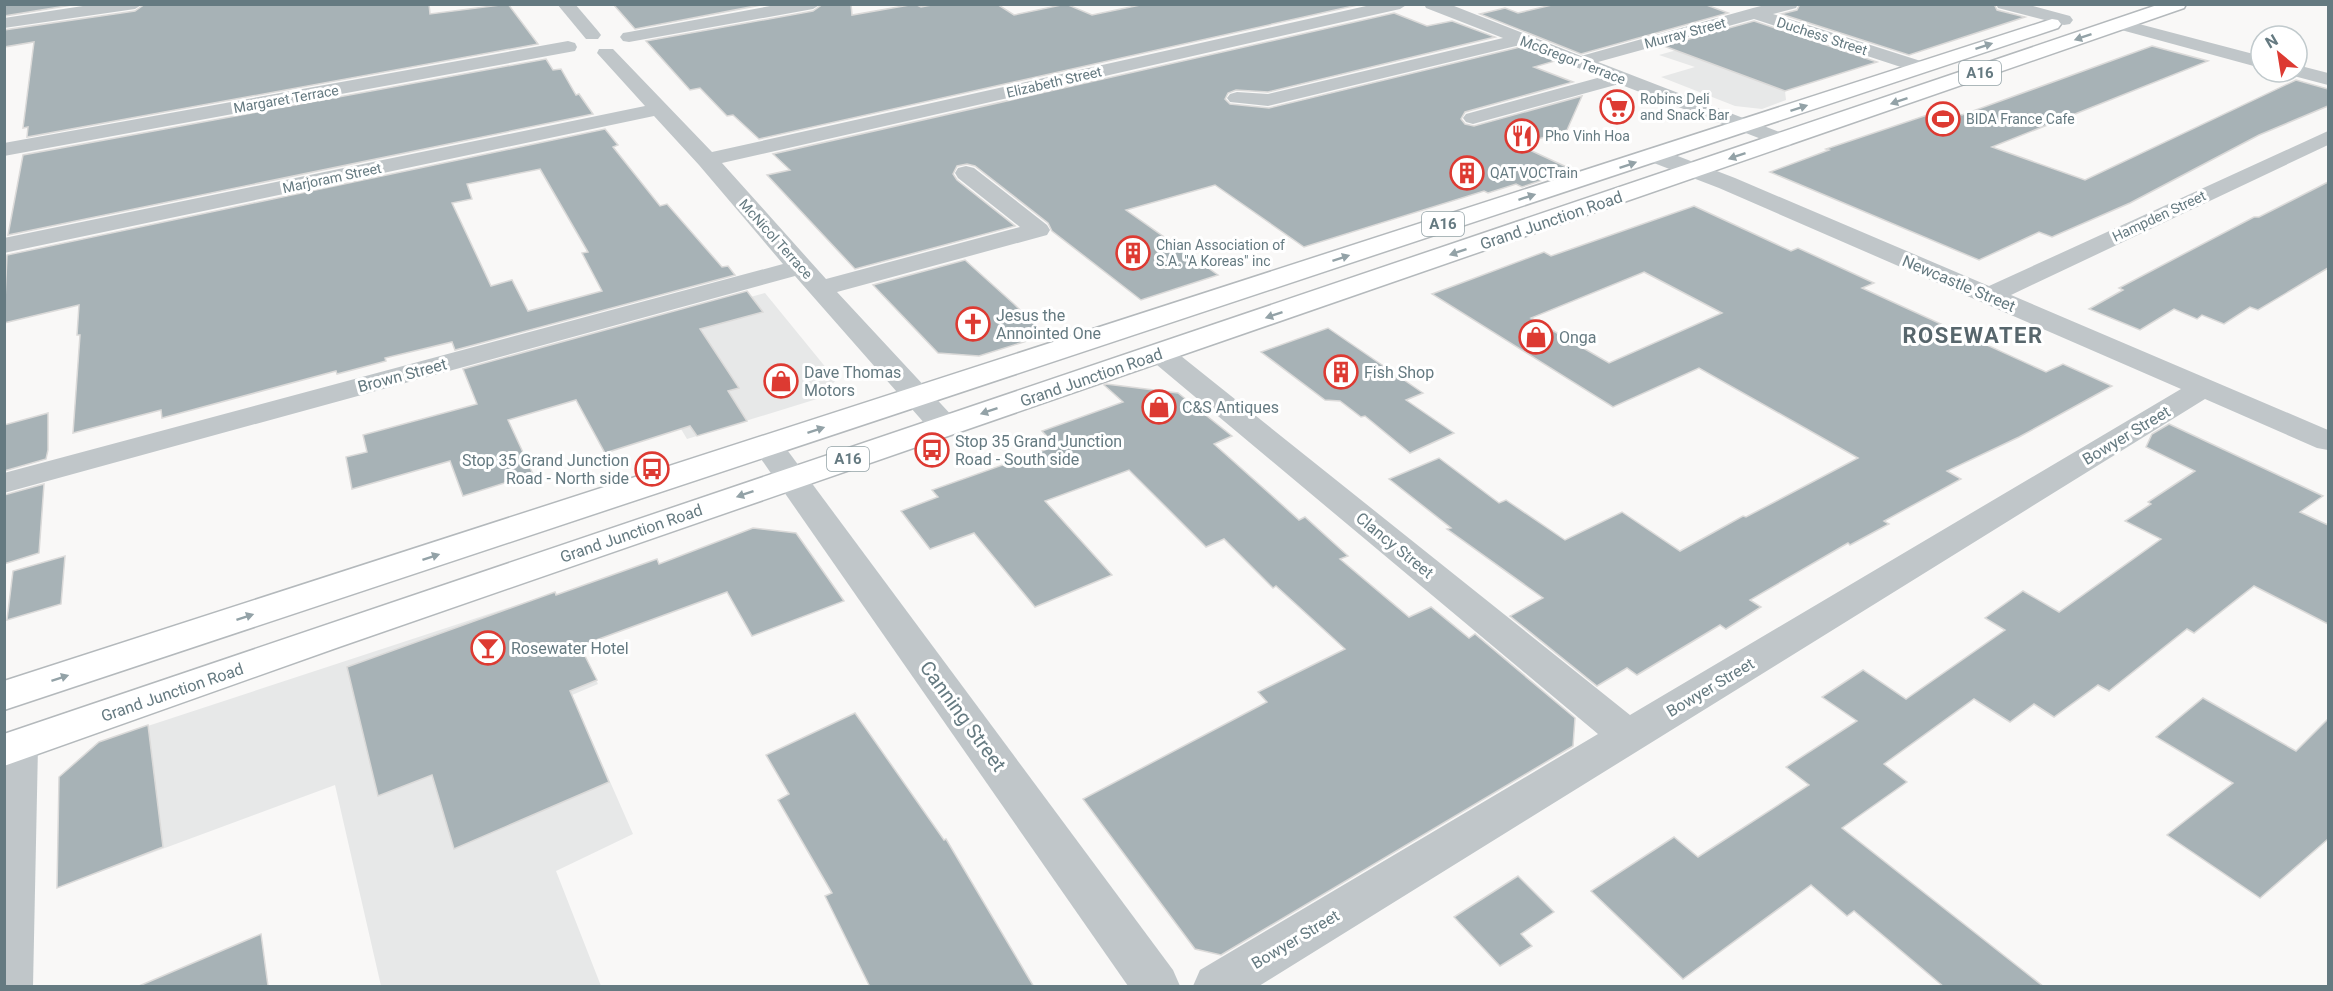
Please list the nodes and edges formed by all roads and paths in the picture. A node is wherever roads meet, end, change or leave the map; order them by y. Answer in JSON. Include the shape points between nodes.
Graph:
{"nodes":[{"id":1,"x":135,"y":4,"type":"edge"},
{"id":2,"x":565,"y":4,"type":"edge"},
{"id":3,"x":813,"y":4,"type":"edge"},
{"id":4,"x":1400,"y":4,"type":"edge"},
{"id":5,"x":1432,"y":4,"type":"edge"},
{"id":6,"x":1485,"y":4,"type":"edge"},
{"id":7,"x":1725,"y":4,"type":"edge"},
{"id":8,"x":1790,"y":4,"type":"edge"},
{"id":9,"x":2004,"y":4,"type":"edge"},
{"id":10,"x":2178,"y":4,"type":"edge"},
{"id":11,"x":1451,"y":12,"type":"junction"},
{"id":12,"x":1755,"y":14,"type":"junction"},
{"id":13,"x":2083,"y":14,"type":"dead end"},
{"id":14,"x":2064,"y":20,"type":"junction"},
{"id":15,"x":4,"y":23,"type":"edge"},
{"id":16,"x":2120,"y":24,"type":"junction"},
{"id":17,"x":610,"y":38,"type":"junction"},
{"id":18,"x":1521,"y":39,"type":"junction"},
{"id":19,"x":2249,"y":59,"type":"edge"},
{"id":20,"x":1579,"y":62,"type":"junction"},
{"id":21,"x":1920,"y":67,"type":"junction"},
{"id":22,"x":2309,"y":74,"type":"edge"},
{"id":23,"x":1619,"y":78,"type":"junction"},
{"id":24,"x":2328,"y":80,"type":"edge"},
{"id":25,"x":1237,"y":98,"type":"dead end"},
{"id":26,"x":660,"y":109,"type":"junction"},
{"id":27,"x":1473,"y":118,"type":"dead end"},
{"id":28,"x":1743,"y":126,"type":"junction"},
{"id":29,"x":2328,"y":137,"type":"edge"},
{"id":30,"x":1782,"y":141,"type":"junction"},
{"id":31,"x":4,"y":150,"type":"edge"},
{"id":32,"x":1654,"y":155,"type":"junction"},
{"id":33,"x":707,"y":160,"type":"junction"},
{"id":34,"x":1692,"y":171,"type":"junction"},
{"id":35,"x":966,"y":174,"type":"dead end"},
{"id":36,"x":4,"y":246,"type":"edge"},
{"id":37,"x":800,"y":267,"type":"junction"},
{"id":38,"x":820,"y":290,"type":"junction"},
{"id":39,"x":1989,"y":296,"type":"junction"},
{"id":40,"x":1161,"y":354,"type":"junction"},
{"id":41,"x":2204,"y":387,"type":"junction"},
{"id":42,"x":918,"y":397,"type":"junction"},
{"id":43,"x":944,"y":426,"type":"junction"},
{"id":44,"x":2328,"y":441,"type":"edge"},
{"id":45,"x":768,"y":446,"type":"junction"},
{"id":46,"x":792,"y":478,"type":"junction"},
{"id":47,"x":4,"y":483,"type":"edge"},
{"id":48,"x":4,"y":696,"type":"edge"},
{"id":49,"x":1629,"y":737,"type":"junction"},
{"id":50,"x":11,"y":748,"type":"edge"},
{"id":51,"x":9,"y":987,"type":"edge"},
{"id":52,"x":1156,"y":987,"type":"edge"},
{"id":53,"x":1217,"y":987,"type":"edge"}],
"edges":[{"from":1,"to":15,"type":"street"},
{"from":2,"to":17,"type":"street","name":"McNicol Terrace"},
{"from":3,"to":17,"type":"street"},
{"from":4,"to":33,"type":"street","name":"Elizabeth Street"},
{"from":5,"to":11,"type":"street","name":"McGregor Terrace"},
{"from":6,"to":11,"type":"street"},
{"from":7,"to":12,"type":"street","name":"Duchess Street"},
{"from":8,"to":12,"type":"street","name":"Murray Street"},
{"from":9,"to":14,"type":"street"},
{"from":10,"to":16,"type":"highway","name":"Grand Junction Road","number":"A16"},
{"from":11,"to":18,"type":"street","name":"McGregor Terrace"},
{"from":12,"to":20,"type":"street","name":"Murray Street"},
{"from":12,"to":21,"type":"street","name":"Duchess Street"},
{"from":13,"to":14,"type":"highway","name":"Grand Junction Road","number":"A16"},
{"from":21,"to":14,"type":"highway","name":"Grand Junction Road","number":"A16","one_way":true},
{"from":16,"to":19,"type":"street"},
{"from":16,"to":30,"type":"highway","name":"Grand Junction Road","number":"A16","one_way":true},
{"from":17,"to":26,"type":"street","name":"McNicol Terrace"},
{"from":17,"to":31,"type":"street","name":"Margaret Terrace","via":[[584,54],[568,47]]},
{"from":18,"to":20,"type":"street","name":"McGregor Terrace"},
{"from":18,"to":25,"type":"street","via":[[1268,100]]},
{"from":20,"to":23,"type":"street","name":"McGregor Terrace"},
{"from":28,"to":21,"type":"highway","name":"Grand Junction Road","number":"A16","one_way":true},
{"from":22,"to":24,"type":"street"},
{"from":23,"to":27,"type":"street"},
{"from":23,"to":28,"type":"street","name":"McGregor Terrace"},
{"from":26,"to":33,"type":"street","name":"McNicol Terrace"},
{"from":26,"to":36,"type":"street","name":"Marjoram Street"},
{"from":28,"to":30,"type":"street","name":"McGregor Terrace"},
{"from":28,"to":32,"type":"highway","name":"Grand Junction Road","number":"A16"},
{"from":29,"to":39,"type":"street","name":"Hampden Street"},
{"from":30,"to":34,"type":"highway","name":"Grand Junction Road","number":"A16","one_way":true},
{"from":32,"to":34,"type":"street","name":"Newcastle Street"},
{"from":42,"to":32,"type":"highway","name":"Grand Junction Road","number":"A16","one_way":true},
{"from":33,"to":37,"type":"street","name":"McNicol Terrace"},
{"from":34,"to":39,"type":"street","name":"Newcastle Street"},
{"from":34,"to":40,"type":"highway","name":"Grand Junction Road","number":"A16","one_way":true},
{"from":35,"to":38,"type":"street","via":[[1038,230]]},
{"from":37,"to":38,"type":"street","name":"McNicol Terrace"},
{"from":37,"to":47,"type":"street","name":"Brown Street"},
{"from":38,"to":42,"type":"street","name":"McNicol Terrace"},
{"from":39,"to":41,"type":"street","name":"Newcastle Street"},
{"from":40,"to":43,"type":"highway","name":"Grand Junction Road","number":"A16","one_way":true},
{"from":40,"to":49,"type":"street","name":"Clancy Street"},
{"from":41,"to":44,"type":"street","name":"Newcastle Street"},
{"from":41,"to":49,"type":"street","name":"Bowyer Street"},
{"from":42,"to":43,"type":"street","name":"McNicol Terrace"},
{"from":45,"to":42,"type":"highway","name":"Grand Junction Road","number":"A16","one_way":true},
{"from":43,"to":46,"type":"highway","name":"Grand Junction Road","number":"A16"},
{"from":45,"to":46,"type":"street","name":"Canning Street"},
{"from":48,"to":45,"type":"highway","name":"Grand Junction Road","number":"A16","one_way":true},
{"from":46,"to":50,"type":"highway","name":"Grand Junction Road","number":"A16","one_way":true},
{"from":46,"to":52,"type":"street","name":"Canning Street"},
{"from":49,"to":53,"type":"street","name":"Bowyer Street"},
{"from":50,"to":51,"type":"street"}]}
